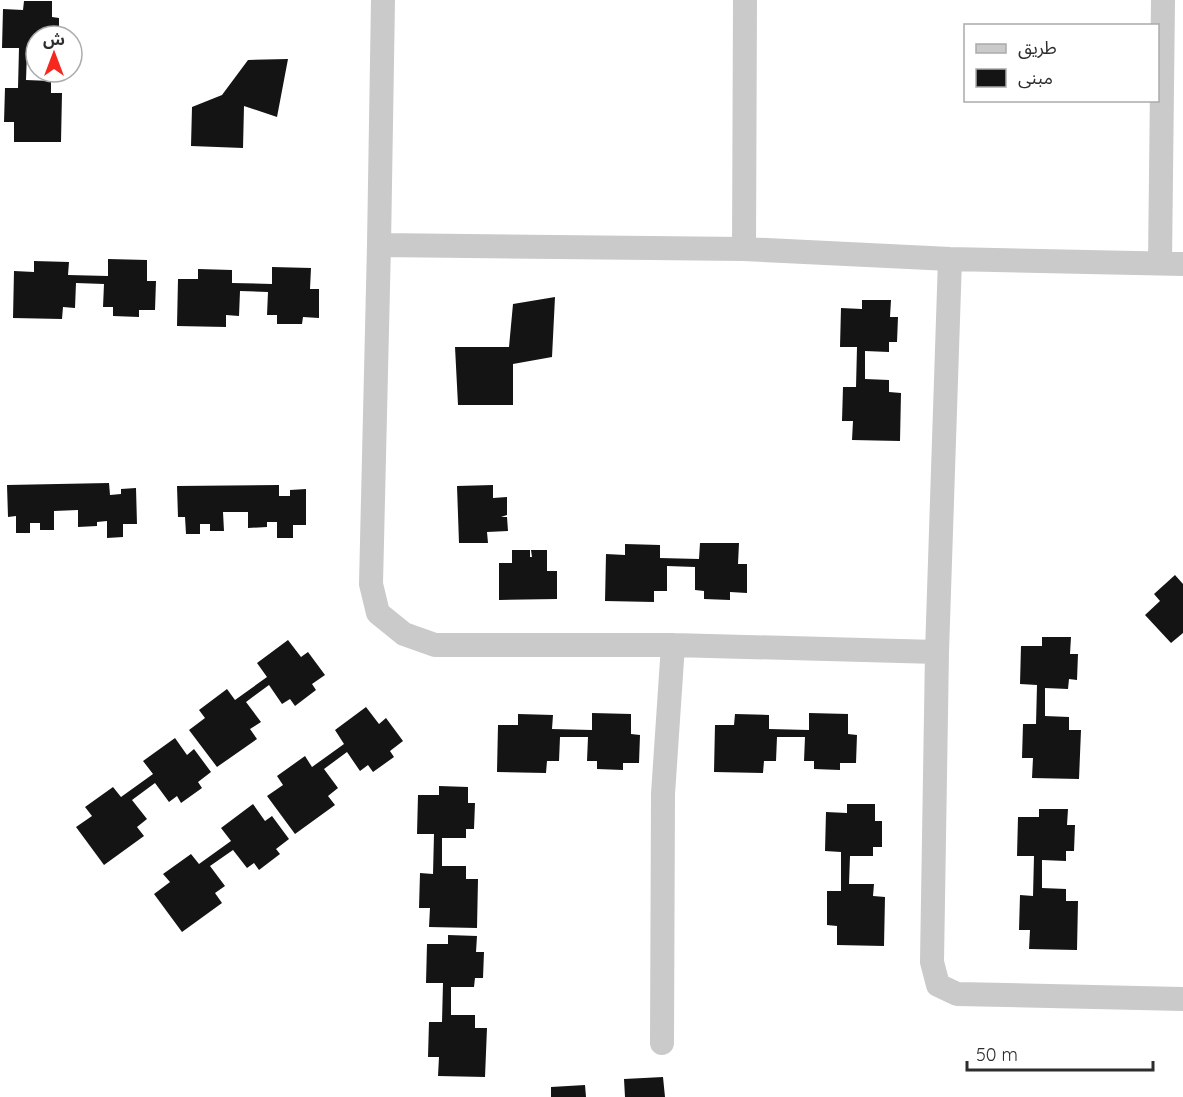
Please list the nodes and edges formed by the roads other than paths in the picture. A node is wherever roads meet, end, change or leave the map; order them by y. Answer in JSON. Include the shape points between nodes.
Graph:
{"nodes":[{"id":1,"x":383,"y":0,"type":"edge"},
{"id":2,"x":745,"y":0,"type":"edge"},
{"id":3,"x":1163,"y":0,"type":"edge"},
{"id":4,"x":379,"y":245,"type":"junction"},
{"id":5,"x":744,"y":249,"type":"junction"},
{"id":6,"x":950,"y":259,"type":"junction"},
{"id":7,"x":1172,"y":264,"type":"edge"},
{"id":8,"x":673,"y":645,"type":"junction"},
{"id":9,"x":937,"y":652,"type":"junction"},
{"id":10,"x":1183,"y":999,"type":"edge"},
{"id":11,"x":662,"y":1043,"type":"dead end"}],
"edges":[{"from":1,"to":4,"type":"street"},
{"from":2,"to":5,"type":"street"},
{"from":3,"to":7,"type":"street"},
{"from":4,"to":5,"type":"street"},
{"from":4,"to":8,"type":"street","via":[[371,584],[378,613],[404,634],[435,645]]},
{"from":5,"to":6,"type":"street"},
{"from":6,"to":7,"type":"street"},
{"from":6,"to":9,"type":"street"},
{"from":8,"to":9,"type":"street"},
{"from":8,"to":11,"type":"street","via":[[663,794]]},
{"from":9,"to":10,"type":"street","via":[[932,962],[938,985],[957,994]]}]}
